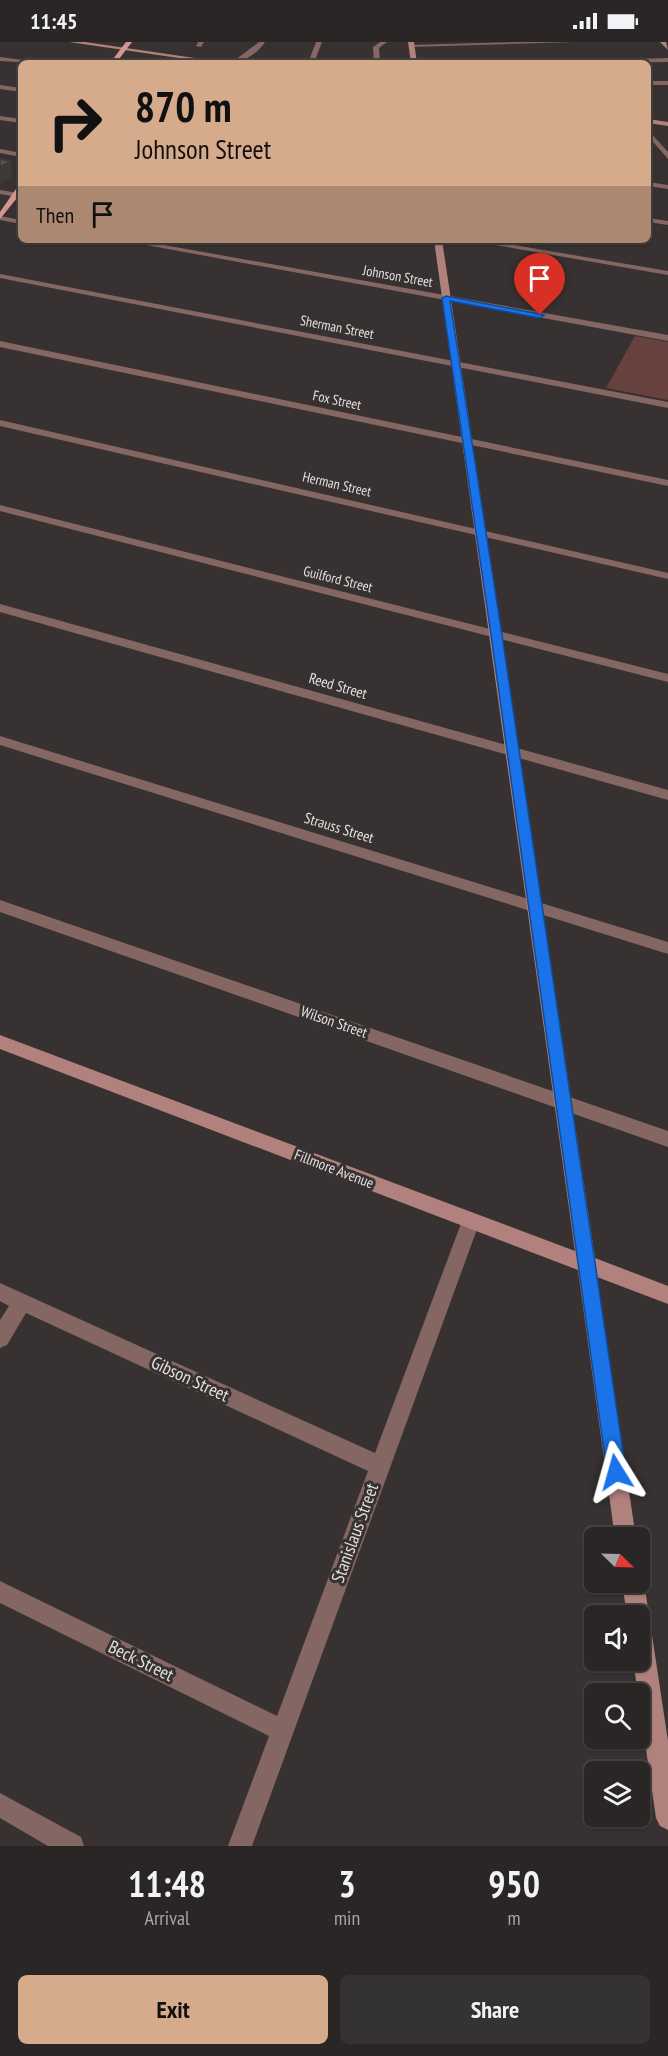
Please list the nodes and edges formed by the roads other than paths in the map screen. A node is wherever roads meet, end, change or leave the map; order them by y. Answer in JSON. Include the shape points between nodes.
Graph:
{"nodes":[{"id":1,"x":72,"y":42,"type":"edge"},
{"id":2,"x":129,"y":42,"type":"edge"},
{"id":3,"x":262,"y":42,"type":"edge"},
{"id":4,"x":319,"y":42,"type":"edge"},
{"id":5,"x":384,"y":42,"type":"edge"},
{"id":6,"x":571,"y":42,"type":"edge"},
{"id":7,"x":663,"y":42,"type":"edge"},
{"id":8,"x":411,"y":44,"type":"edge"},
{"id":9,"x":668,"y":48,"type":"edge"},
{"id":10,"x":124,"y":49,"type":"junction"},
{"id":11,"x":0,"y":59,"type":"edge"},
{"id":12,"x":115,"y":60,"type":"edge"},
{"id":13,"x":204,"y":60,"type":"edge"},
{"id":14,"x":239,"y":60,"type":"edge"},
{"id":15,"x":312,"y":60,"type":"edge"},
{"id":16,"x":377,"y":60,"type":"edge"},
{"id":17,"x":414,"y":60,"type":"edge"},
{"id":18,"x":668,"y":60,"type":"edge"},
{"id":19,"x":18,"y":61,"type":"edge"},
{"id":20,"x":651,"y":61,"type":"edge"},
{"id":21,"x":668,"y":82,"type":"edge"},
{"id":22,"x":651,"y":83,"type":"edge"},
{"id":23,"x":0,"y":87,"type":"edge"},
{"id":24,"x":18,"y":90,"type":"edge"},
{"id":25,"x":0,"y":118,"type":"edge"},
{"id":26,"x":18,"y":121,"type":"edge"},
{"id":27,"x":651,"y":121,"type":"edge"},
{"id":28,"x":668,"y":124,"type":"edge"},
{"id":29,"x":651,"y":136,"type":"edge"},
{"id":30,"x":0,"y":151,"type":"edge"},
{"id":31,"x":651,"y":152,"type":"edge"},
{"id":32,"x":18,"y":154,"type":"edge"},
{"id":33,"x":666,"y":155,"type":"edge"},
{"id":34,"x":651,"y":184,"type":"edge"},
{"id":35,"x":668,"y":187,"type":"edge"},
{"id":36,"x":0,"y":192,"type":"edge"},
{"id":37,"x":18,"y":192,"type":"edge"},
{"id":38,"x":18,"y":193,"type":"edge"},
{"id":39,"x":0,"y":218,"type":"edge"},
{"id":40,"x":651,"y":220,"type":"edge"},
{"id":41,"x":18,"y":221,"type":"edge"},
{"id":42,"x":668,"y":223,"type":"edge"},
{"id":43,"x":140,"y":243,"type":"edge"},
{"id":44,"x":438,"y":243,"type":"edge"},
{"id":45,"x":488,"y":243,"type":"edge"},
{"id":46,"x":668,"y":273,"type":"edge"},
{"id":47,"x":0,"y":276,"type":"edge"},
{"id":48,"x":446,"y":298,"type":"junction"},
{"id":49,"x":668,"y":338,"type":"edge"},
{"id":50,"x":0,"y":344,"type":"edge"},
{"id":51,"x":456,"y":363,"type":"junction"},
{"id":52,"x":668,"y":405,"type":"edge"},
{"id":53,"x":0,"y":423,"type":"edge"},
{"id":54,"x":467,"y":441,"type":"junction"},
{"id":55,"x":668,"y":483,"type":"edge"},
{"id":56,"x":0,"y":508,"type":"edge"},
{"id":57,"x":481,"y":533,"type":"junction"},
{"id":58,"x":668,"y":576,"type":"edge"},
{"id":59,"x":0,"y":608,"type":"edge"},
{"id":60,"x":497,"y":635,"type":"junction"},
{"id":61,"x":668,"y":678,"type":"edge"},
{"id":62,"x":0,"y":740,"type":"edge"},
{"id":63,"x":513,"y":751,"type":"junction"},
{"id":64,"x":668,"y":795,"type":"edge"},
{"id":65,"x":0,"y":906,"type":"edge"},
{"id":66,"x":536,"y":906,"type":"junction"},
{"id":67,"x":668,"y":948,"type":"edge"},
{"id":68,"x":0,"y":1042,"type":"edge"},
{"id":69,"x":563,"y":1102,"type":"junction"},
{"id":70,"x":668,"y":1139,"type":"edge"},
{"id":71,"x":471,"y":1221,"type":"junction"},
{"id":72,"x":585,"y":1264,"type":"junction"},
{"id":73,"x":0,"y":1292,"type":"edge"},
{"id":74,"x":668,"y":1295,"type":"edge"},
{"id":75,"x":22,"y":1302,"type":"junction"},
{"id":76,"x":0,"y":1338,"type":"edge"},
{"id":77,"x":380,"y":1466,"type":"junction"},
{"id":78,"x":624,"y":1527,"type":"edge"},
{"id":79,"x":0,"y":1592,"type":"edge"},
{"id":80,"x":646,"y":1671,"type":"edge"},
{"id":81,"x":283,"y":1731,"type":"junction"},
{"id":82,"x":0,"y":1805,"type":"edge"},
{"id":83,"x":668,"y":1818,"type":"edge"},
{"id":84,"x":72,"y":1846,"type":"edge"},
{"id":85,"x":240,"y":1846,"type":"edge"}],
"edges":[{"from":1,"to":10,"type":"street"},
{"from":2,"to":10,"type":"main road"},
{"from":3,"to":14,"type":"street"},
{"from":4,"to":15,"type":"street"},
{"from":5,"to":16,"type":"street","via":[[376,47]]},
{"from":6,"to":8,"type":"street"},
{"from":7,"to":9,"type":"street"},
{"from":8,"to":17,"type":"street"},
{"from":10,"to":12,"type":"main road"},
{"from":10,"to":13,"type":"street"},
{"from":11,"to":19,"type":"street"},
{"from":18,"to":20,"type":"street"},
{"from":21,"to":22,"type":"street"},
{"from":23,"to":24,"type":"street"},
{"from":25,"to":26,"type":"street"},
{"from":27,"to":28,"type":"street"},
{"from":29,"to":33,"type":"street"},
{"from":30,"to":32,"type":"street"},
{"from":31,"to":33,"type":"street"},
{"from":34,"to":35,"type":"street"},
{"from":36,"to":37,"type":"street"},
{"from":38,"to":39,"type":"main road"},
{"from":39,"to":41,"type":"street"},
{"from":40,"to":42,"type":"street"},
{"from":43,"to":48,"type":"street","name":"Johnson Street"},
{"from":44,"to":48,"type":"street"},
{"from":45,"to":46,"type":"street"},
{"from":47,"to":51,"type":"street","name":"Sherman Street"},
{"from":48,"to":49,"type":"street","name":"Johnson Street"},
{"from":48,"to":51,"type":"street"},
{"from":50,"to":54,"type":"street","name":"Fox Street"},
{"from":51,"to":52,"type":"street","name":"Sherman Street"},
{"from":51,"to":54,"type":"street"},
{"from":53,"to":57,"type":"street","name":"Herman Street"},
{"from":54,"to":55,"type":"street","name":"Fox Street"},
{"from":54,"to":57,"type":"street"},
{"from":56,"to":60,"type":"street","name":"Guilford Street"},
{"from":57,"to":58,"type":"street","name":"Herman Street"},
{"from":57,"to":60,"type":"street"},
{"from":59,"to":63,"type":"street","name":"Reed Street"},
{"from":60,"to":61,"type":"street","name":"Guilford Street"},
{"from":60,"to":63,"type":"street"},
{"from":62,"to":66,"type":"street","name":"Strauss Street"},
{"from":63,"to":64,"type":"street","name":"Reed Street"},
{"from":63,"to":66,"type":"street"},
{"from":65,"to":69,"type":"street","name":"Wilson Street"},
{"from":66,"to":67,"type":"street","name":"Strauss Street"},
{"from":66,"to":69,"type":"street"},
{"from":68,"to":71,"type":"street","name":"Fillmore Avenue"},
{"from":69,"to":70,"type":"street","name":"Wilson Street"},
{"from":69,"to":72,"type":"street"},
{"from":71,"to":72,"type":"street","name":"Fillmore Avenue"},
{"from":71,"to":77,"type":"street","name":"Stanislaus Street"},
{"from":72,"to":74,"type":"street","name":"Fillmore Avenue"},
{"from":72,"to":78,"type":"street"},
{"from":73,"to":75,"type":"street","name":"Gibson Street"},
{"from":75,"to":76,"type":"street"},
{"from":75,"to":77,"type":"street","name":"Gibson Street"},
{"from":77,"to":81,"type":"street","name":"Stanislaus Street"},
{"from":79,"to":81,"type":"street","name":"Beck Street"},
{"from":80,"to":83,"type":"street"},
{"from":81,"to":85,"type":"street","name":"Stanislaus Street"},
{"from":82,"to":84,"type":"street"}]}
